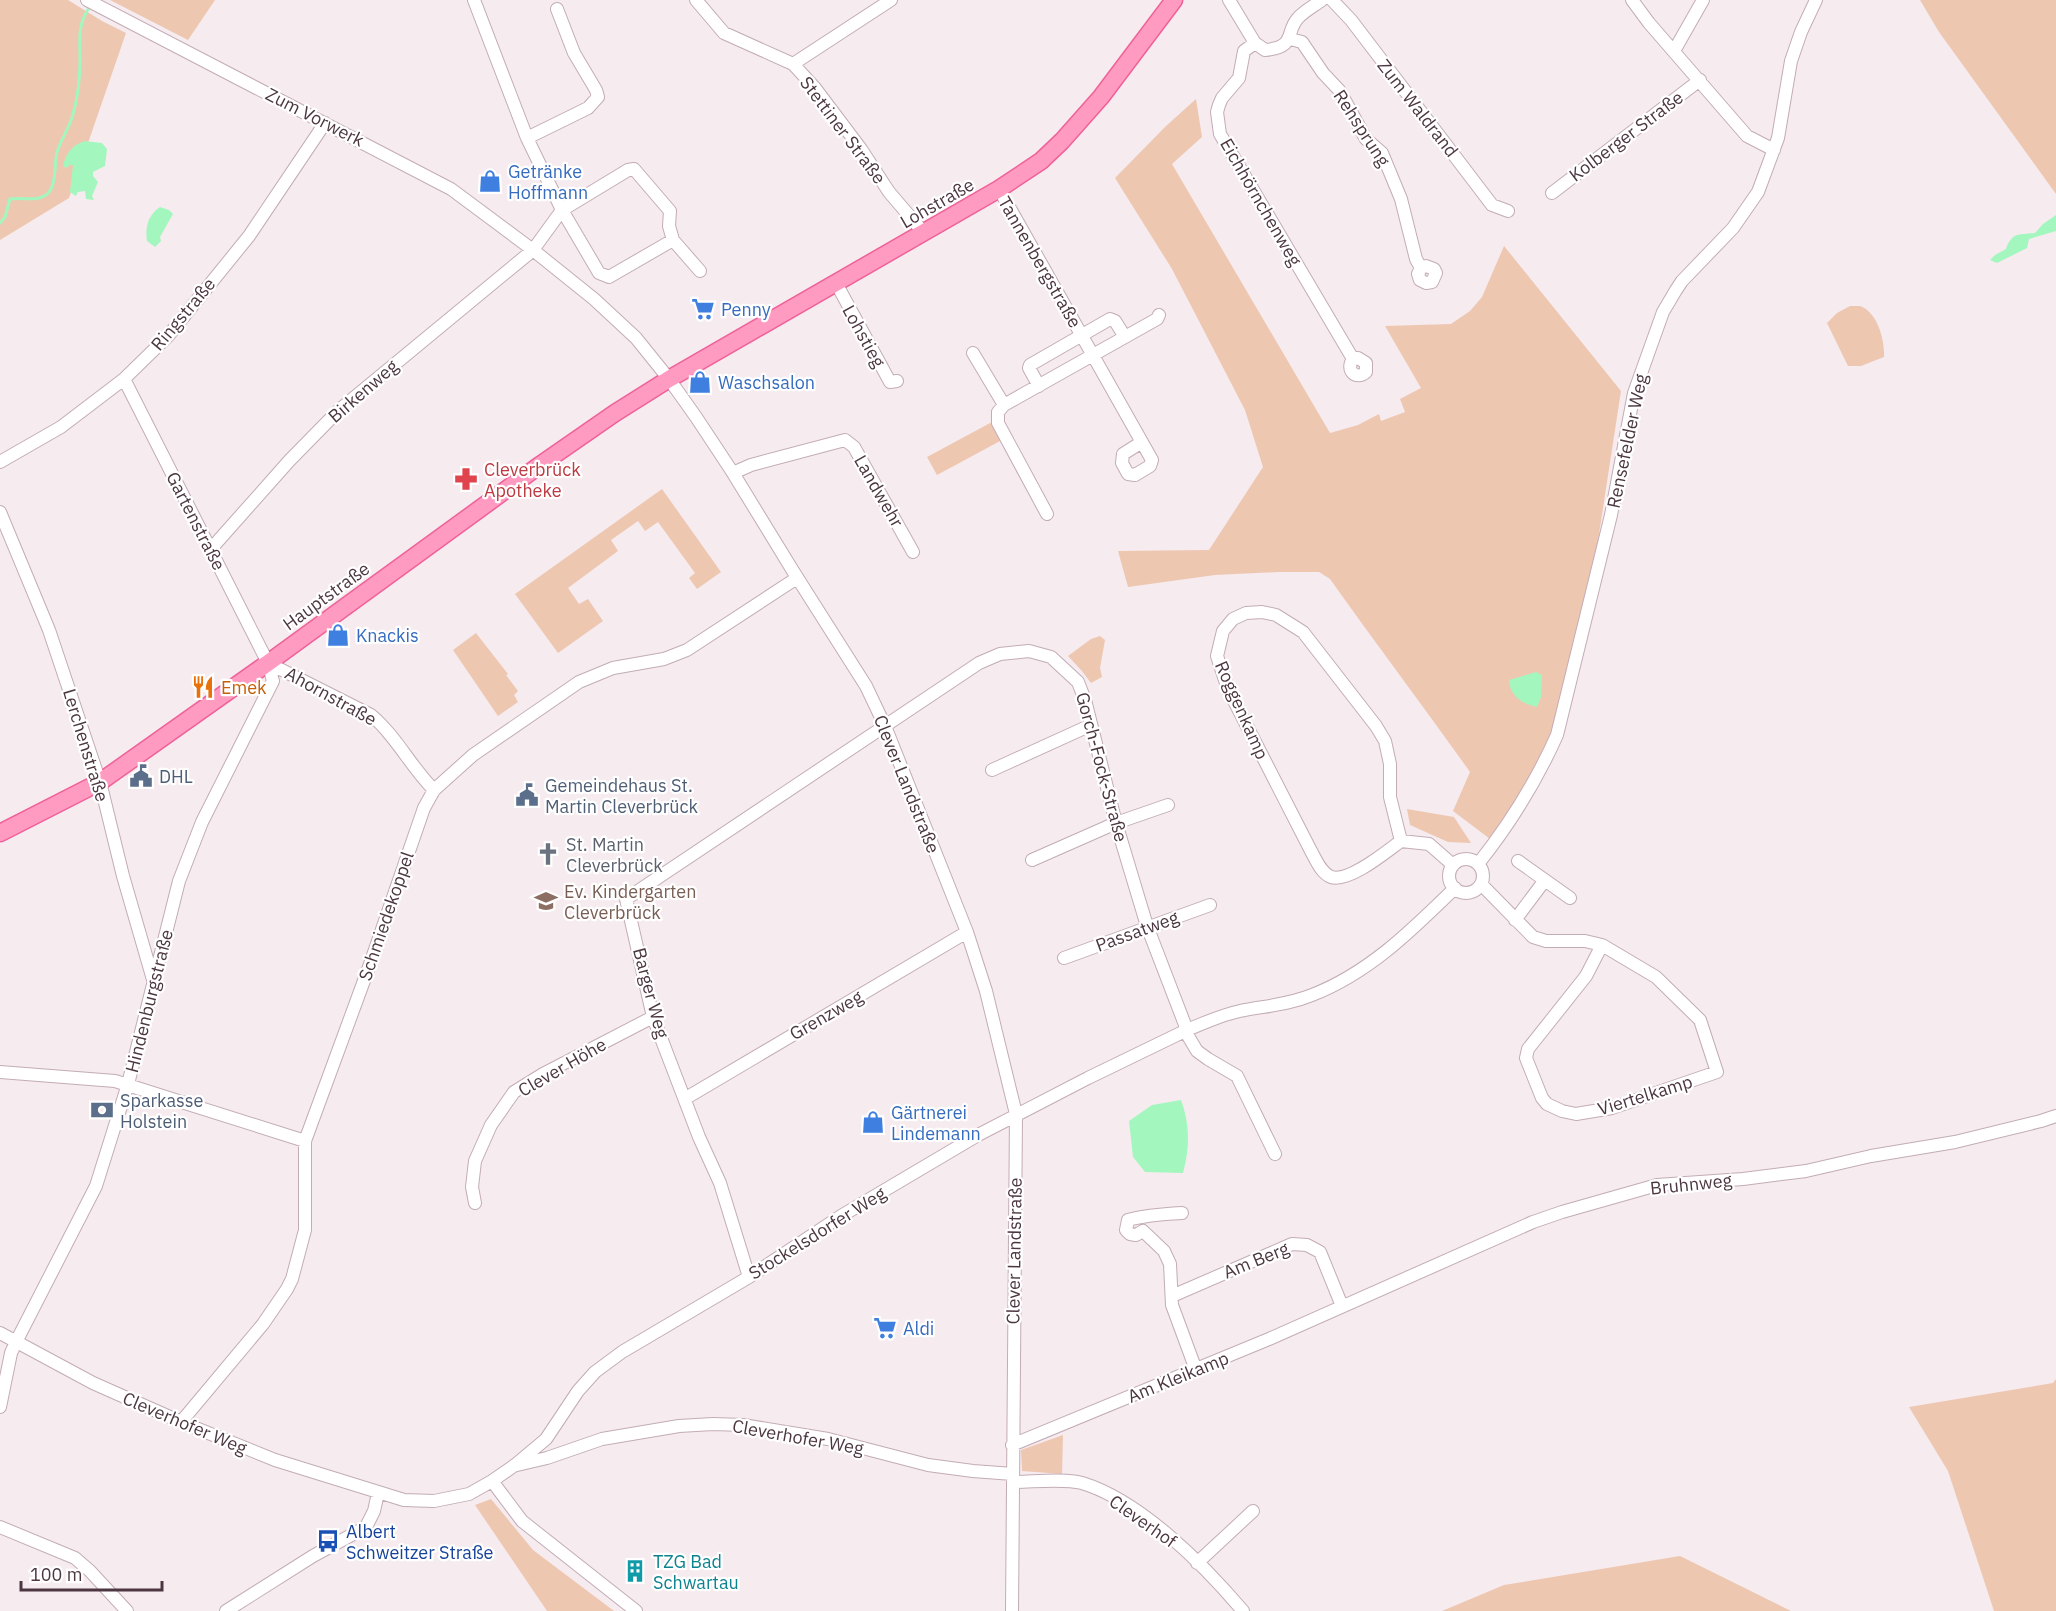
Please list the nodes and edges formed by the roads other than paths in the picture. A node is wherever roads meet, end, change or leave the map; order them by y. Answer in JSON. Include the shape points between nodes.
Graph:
{"nodes":[{"id":1,"x":87,"y":0,"type":"edge"},
{"id":2,"x":474,"y":0,"type":"edge"},
{"id":3,"x":696,"y":0,"type":"edge"},
{"id":4,"x":891,"y":0,"type":"edge"},
{"id":5,"x":1174,"y":0,"type":"edge"},
{"id":6,"x":1229,"y":0,"type":"edge"},
{"id":7,"x":1322,"y":0,"type":"edge"},
{"id":8,"x":1332,"y":0,"type":"edge"},
{"id":9,"x":1632,"y":0,"type":"edge"},
{"id":10,"x":1703,"y":0,"type":"edge"},
{"id":11,"x":1816,"y":0,"type":"edge"},
{"id":12,"x":557,"y":9,"type":"dead end"},
{"id":13,"x":1290,"y":39,"type":"junction"},
{"id":14,"x":1255,"y":43,"type":"junction"},
{"id":15,"x":1674,"y":51,"type":"junction"},
{"id":16,"x":793,"y":64,"type":"junction"},
{"id":17,"x":1700,"y":80,"type":"junction"},
{"id":18,"x":325,"y":123,"type":"junction"},
{"id":19,"x":527,"y":138,"type":"junction"},
{"id":20,"x":1774,"y":150,"type":"junction"},
{"id":21,"x":999,"y":189,"type":"junction"},
{"id":22,"x":1552,"y":193,"type":"dead end"},
{"id":23,"x":562,"y":210,"type":"junction"},
{"id":24,"x":1508,"y":211,"type":"dead end"},
{"id":25,"x":924,"y":232,"type":"junction"},
{"id":26,"x":673,"y":240,"type":"junction"},
{"id":27,"x":533,"y":250,"type":"junction"},
{"id":28,"x":1421,"y":268,"type":"dead end"},
{"id":29,"x":700,"y":271,"type":"dead end"},
{"id":30,"x":836,"y":284,"type":"junction"},
{"id":31,"x":1159,"y":315,"type":"dead end"},
{"id":32,"x":1082,"y":335,"type":"junction"},
{"id":33,"x":1125,"y":337,"type":"junction"},
{"id":34,"x":973,"y":352,"type":"dead end"},
{"id":35,"x":1094,"y":355,"type":"junction"},
{"id":36,"x":1353,"y":360,"type":"dead end"},
{"id":37,"x":124,"y":379,"type":"junction"},
{"id":38,"x":669,"y":379,"type":"junction"},
{"id":39,"x":897,"y":381,"type":"dead end"},
{"id":40,"x":1039,"y":386,"type":"junction"},
{"id":41,"x":1004,"y":405,"type":"junction"},
{"id":42,"x":1142,"y":442,"type":"dead end"},
{"id":43,"x":0,"y":462,"type":"edge"},
{"id":44,"x":733,"y":473,"type":"junction"},
{"id":45,"x":0,"y":512,"type":"edge"},
{"id":46,"x":1047,"y":514,"type":"dead end"},
{"id":47,"x":210,"y":550,"type":"junction"},
{"id":48,"x":913,"y":552,"type":"dead end"},
{"id":49,"x":797,"y":578,"type":"junction"},
{"id":50,"x":268,"y":663,"type":"junction"},
{"id":51,"x":1091,"y":725,"type":"junction"},
{"id":52,"x":885,"y":726,"type":"junction"},
{"id":53,"x":992,"y":770,"type":"dead end"},
{"id":54,"x":100,"y":782,"type":"junction"},
{"id":55,"x":434,"y":790,"type":"junction"},
{"id":56,"x":1168,"y":805,"type":"dead end"},
{"id":57,"x":1116,"y":823,"type":"junction"},
{"id":58,"x":0,"y":833,"type":"edge"},
{"id":59,"x":1401,"y":841,"type":"junction"},
{"id":60,"x":1032,"y":860,"type":"dead end"},
{"id":61,"x":1518,"y":861,"type":"dead end"},
{"id":62,"x":1478,"y":864,"type":"junction"},
{"id":63,"x":1453,"y":865,"type":"junction"},
{"id":64,"x":1545,"y":880,"type":"junction"},
{"id":65,"x":1481,"y":884,"type":"junction"},
{"id":66,"x":1455,"y":888,"type":"junction"},
{"id":67,"x":1570,"y":898,"type":"dead end"},
{"id":68,"x":1210,"y":904,"type":"dead end"},
{"id":69,"x":1515,"y":920,"type":"junction"},
{"id":70,"x":1147,"y":926,"type":"junction"},
{"id":71,"x":967,"y":933,"type":"junction"},
{"id":72,"x":1602,"y":945,"type":"junction"},
{"id":73,"x":1064,"y":958,"type":"dead end"},
{"id":74,"x":154,"y":984,"type":"junction"},
{"id":75,"x":654,"y":1017,"type":"junction"},
{"id":76,"x":1186,"y":1031,"type":"junction"},
{"id":77,"x":0,"y":1072,"type":"edge"},
{"id":78,"x":128,"y":1084,"type":"junction"},
{"id":79,"x":686,"y":1098,"type":"junction"},
{"id":80,"x":1016,"y":1114,"type":"junction"},
{"id":81,"x":2056,"y":1116,"type":"edge"},
{"id":82,"x":305,"y":1141,"type":"junction"},
{"id":83,"x":1275,"y":1154,"type":"dead end"},
{"id":84,"x":474,"y":1203,"type":"dead end"},
{"id":85,"x":1182,"y":1213,"type":"dead end"},
{"id":86,"x":749,"y":1277,"type":"junction"},
{"id":87,"x":1172,"y":1296,"type":"junction"},
{"id":88,"x":1342,"y":1306,"type":"junction"},
{"id":89,"x":0,"y":1333,"type":"edge"},
{"id":90,"x":16,"y":1342,"type":"junction"},
{"id":91,"x":1196,"y":1370,"type":"junction"},
{"id":92,"x":0,"y":1407,"type":"edge"},
{"id":93,"x":181,"y":1422,"type":"junction"},
{"id":94,"x":1012,"y":1445,"type":"junction"},
{"id":95,"x":515,"y":1465,"type":"junction"},
{"id":96,"x":1013,"y":1478,"type":"junction"},
{"id":97,"x":492,"y":1481,"type":"junction"},
{"id":98,"x":378,"y":1493,"type":"junction"},
{"id":99,"x":1253,"y":1511,"type":"dead end"},
{"id":100,"x":0,"y":1527,"type":"edge"},
{"id":101,"x":1197,"y":1563,"type":"junction"},
{"id":102,"x":127,"y":1611,"type":"edge"},
{"id":103,"x":226,"y":1611,"type":"edge"},
{"id":104,"x":636,"y":1611,"type":"edge"},
{"id":105,"x":1012,"y":1611,"type":"edge"},
{"id":106,"x":1243,"y":1611,"type":"edge"}],
"edges":[{"from":1,"to":18,"type":"street","name":"Zum Vorwerk"},
{"from":2,"to":19,"type":"street"},
{"from":3,"to":16,"type":"street","name":"Stettiner Straße","via":[[724,33]]},
{"from":4,"to":16,"type":"street"},
{"from":5,"to":21,"type":"main road","name":"Lohstraße","via":[[1101,97],[1062,141],[1041,161]]},
{"from":6,"to":14,"type":"street"},
{"from":7,"to":13,"type":"street","via":[[1296,20]]},
{"from":8,"to":24,"type":"street","name":"Zum Waldrand","via":[[1492,205]]},
{"from":9,"to":15,"type":"street","name":"Kolberger Straße"},
{"from":10,"to":15,"type":"street"},
{"from":11,"to":20,"type":"street","name":"Rensefelder Weg","via":[[1791,61]]},
{"from":12,"to":19,"type":"street","via":[[598,98],[588,108]]},
{"from":13,"to":14,"type":"street","via":[[1280,47],[1265,50]]},
{"from":13,"to":28,"type":"street","name":"Rehsprung","via":[[1302,42],[1339,90],[1366,139],[1382,153],[1401,199]]},
{"from":14,"to":36,"type":"street","name":"Eichhörnchenweg","via":[[1244,51],[1239,78],[1219,105],[1220,134]]},
{"from":15,"to":17,"type":"street","name":"Kolberger Straße"},
{"from":16,"to":25,"type":"street","name":"Stettiner Straße","via":[[861,149],[889,192]]},
{"from":17,"to":20,"type":"street","name":"Kolberger Straße","via":[[1747,136]]},
{"from":17,"to":22,"type":"street","name":"Kolberger Straße"},
{"from":18,"to":27,"type":"street","name":"Zum Vorwerk","via":[[451,189]]},
{"from":18,"to":37,"type":"street","name":"Ringstraße","via":[[249,236],[168,336]]},
{"from":19,"to":23,"type":"street"},
{"from":20,"to":62,"type":"street","name":"Rensefelder Weg","via":[[1758,192],[1746,210],[1682,281],[1663,312],[1634,393],[1611,515],[1557,735],[1505,830]]},
{"from":21,"to":25,"type":"main road","name":"Lohstraße"},
{"from":21,"to":32,"type":"street","name":"Tannenbergstraße"},
{"from":23,"to":26,"type":"street","via":[[603,276],[609,277]]},
{"from":23,"to":26,"type":"street","via":[[634,170],[670,212]]},
{"from":23,"to":27,"type":"street"},
{"from":25,"to":30,"type":"main road","name":"Lohstraße"},
{"from":26,"to":29,"type":"street"},
{"from":27,"to":38,"type":"street","name":"Clever Landstraße","via":[[621,323]]},
{"from":27,"to":47,"type":"street","name":"Birkenweg","via":[[338,411]]},
{"from":30,"to":38,"type":"main road","name":"Lohstraße"},
{"from":30,"to":39,"type":"street","name":"Lohstieg","via":[[890,382]]},
{"from":31,"to":33,"type":"street","via":[[1157,320]]},
{"from":32,"to":33,"type":"street","name":"Tannenbergstraße","via":[[1110,319]]},
{"from":32,"to":35,"type":"street","name":"Tannenbergstraße"},
{"from":32,"to":40,"type":"street","name":"Tannenbergstraße","via":[[1030,365]]},
{"from":33,"to":35,"type":"street"},
{"from":34,"to":41,"type":"street"},
{"from":35,"to":40,"type":"street"},
{"from":35,"to":42,"type":"street","name":"Tannenbergstraße"},
{"from":37,"to":43,"type":"street","name":"Ringstraße","via":[[61,427]]},
{"from":37,"to":47,"type":"street","name":"Gartenstraße"},
{"from":38,"to":44,"type":"street","name":"Clever Landstraße"},
{"from":38,"to":50,"type":"main road","name":"Hauptstraße","via":[[559,451]]},
{"from":40,"to":41,"type":"street"},
{"from":41,"to":46,"type":"street","via":[[998,412],[998,423]]},
{"from":44,"to":48,"type":"street","name":"Landwehr","via":[[845,440],[854,447]]},
{"from":44,"to":49,"type":"street","name":"Clever Landstraße"},
{"from":45,"to":54,"type":"street","name":"Lerchenstraße","via":[[50,630]]},
{"from":47,"to":50,"type":"street","name":"Gartenstraße"},
{"from":49,"to":52,"type":"street","name":"Clever Landstraße","via":[[866,686]]},
{"from":49,"to":55,"type":"street","name":"Schmiedekoppel","via":[[687,650],[664,659],[613,668],[579,682],[473,754]]},
{"from":50,"to":54,"type":"main road","name":"Hauptstraße"},
{"from":50,"to":55,"type":"street","name":"Ahornstraße","via":[[371,715]]},
{"from":50,"to":74,"type":"street","name":"Hindenburgstraße","via":[[273,681],[202,822],[179,881]]},
{"from":51,"to":52,"type":"street","name":"Gorch-Fock-Straße","via":[[1078,682],[1051,657],[1029,651],[1000,654],[979,663]]},
{"from":51,"to":53,"type":"street"},
{"from":51,"to":57,"type":"street","name":"Gorch-Fock-Straße"},
{"from":52,"to":71,"type":"street","name":"Clever Landstraße"},
{"from":52,"to":75,"type":"street","name":"Barger Weg","via":[[626,898]]},
{"from":54,"to":58,"type":"main road","name":"Hauptstraße"},
{"from":54,"to":74,"type":"street","name":"Lerchenstraße"},
{"from":55,"to":82,"type":"street","name":"Schmiedekoppel","via":[[424,808]]},
{"from":56,"to":57,"type":"street"},
{"from":57,"to":60,"type":"street"},
{"from":57,"to":70,"type":"street","name":"Gorch-Fock-Straße"},
{"from":59,"to":59,"type":"street","name":"Roggenkamp","via":[[1390,797],[1385,741],[1349,690],[1303,632],[1276,615],[1246,613],[1233,619],[1223,631],[1217,656],[1228,689],[1324,873],[1333,878],[1347,876]]},
{"from":59,"to":63,"type":"street","via":[[1429,844]]},
{"from":61,"to":64,"type":"street"},
{"from":62,"to":63,"type":"street","via":[[1463,859]]},
{"from":62,"to":65,"type":"street","via":[[1482,870]]},
{"from":63,"to":66,"type":"street","via":[[1449,874]]},
{"from":64,"to":67,"type":"street"},
{"from":64,"to":69,"type":"street"},
{"from":65,"to":66,"type":"street","via":[[1466,892]]},
{"from":65,"to":69,"type":"street","name":"Viertelkamp"},
{"from":66,"to":76,"type":"street","name":"Stockelsdorfer Weg","via":[[1400,941],[1334,986],[1282,1005],[1216,1018]]},
{"from":68,"to":70,"type":"street","name":"Passatweg"},
{"from":69,"to":72,"type":"street","name":"Viertelkamp","via":[[1533,937],[1546,941]]},
{"from":70,"to":73,"type":"street","name":"Passatweg"},
{"from":70,"to":76,"type":"street","name":"Gorch-Fock-Straße"},
{"from":71,"to":79,"type":"street","name":"Grenzweg"},
{"from":71,"to":80,"type":"street","name":"Clever Landstraße","via":[[986,991]]},
{"from":72,"to":72,"type":"street","name":"Viertelkamp","via":[[1656,977],[1700,1020],[1717,1072],[1612,1108],[1576,1114],[1547,1104],[1526,1058],[1528,1049],[1586,976]]},
{"from":74,"to":78,"type":"street","name":"Hindenburgstraße"},
{"from":75,"to":79,"type":"street","name":"Barger Weg"},
{"from":75,"to":84,"type":"street","name":"Clever Höhe","via":[[514,1092],[491,1125],[475,1161]]},
{"from":76,"to":80,"type":"street","name":"Stockelsdorfer Weg"},
{"from":76,"to":83,"type":"street","name":"Gorch-Fock-Straße","via":[[1197,1051],[1237,1076]]},
{"from":77,"to":78,"type":"street"},
{"from":78,"to":82,"type":"street"},
{"from":78,"to":90,"type":"street","name":"Hindenburgstraße","via":[[96,1186]]},
{"from":79,"to":86,"type":"street","name":"Barger Weg","via":[[720,1183]]},
{"from":80,"to":86,"type":"street","name":"Stockelsdorfer Weg","via":[[841,1216]]},
{"from":80,"to":94,"type":"street","name":"Clever Landstraße"},
{"from":81,"to":88,"type":"street","name":"Bruhnweg","via":[[1966,1139],[1806,1171],[1657,1185],[1533,1222]]},
{"from":82,"to":93,"type":"street","name":"Schmiedekoppel","via":[[304,1233],[292,1278],[263,1324]]},
{"from":85,"to":87,"type":"street","via":[[1149,1215],[1142,1225],[1170,1264]]},
{"from":86,"to":95,"type":"street","name":"Stockelsdorfer Weg","via":[[595,1372],[546,1439]]},
{"from":87,"to":88,"type":"street","name":"Am Berg","via":[[1293,1244],[1307,1245],[1320,1252]]},
{"from":87,"to":91,"type":"street"},
{"from":88,"to":91,"type":"street","name":"Am Kleikamp"},
{"from":89,"to":90,"type":"street","name":"Cleverhofer Weg"},
{"from":90,"to":92,"type":"street","name":"Hindenburgstraße"},
{"from":90,"to":93,"type":"street","name":"Cleverhofer Weg","via":[[93,1383]]},
{"from":91,"to":94,"type":"street","name":"Am Kleikamp"},
{"from":93,"to":98,"type":"street","name":"Cleverhofer Weg","via":[[275,1460]]},
{"from":94,"to":96,"type":"street","name":"Clever Landstraße"},
{"from":95,"to":96,"type":"street","name":"Cleverhofer Weg","via":[[602,1439],[713,1424],[828,1439],[928,1465]]},
{"from":95,"to":97,"type":"street","name":"Stockelsdorfer Weg"},
{"from":96,"to":101,"type":"street","name":"Cleverhof","via":[[1081,1483],[1120,1500]]},
{"from":96,"to":105,"type":"street"},
{"from":97,"to":98,"type":"street","name":"Stockelsdorfer Weg","via":[[469,1494],[434,1502]]},
{"from":97,"to":104,"type":"street","via":[[522,1521]]},
{"from":98,"to":103,"type":"street","via":[[366,1527]]},
{"from":99,"to":101,"type":"street"},
{"from":100,"to":102,"type":"street","via":[[75,1558]]},
{"from":101,"to":106,"type":"street","name":"Cleverhof"}]}
